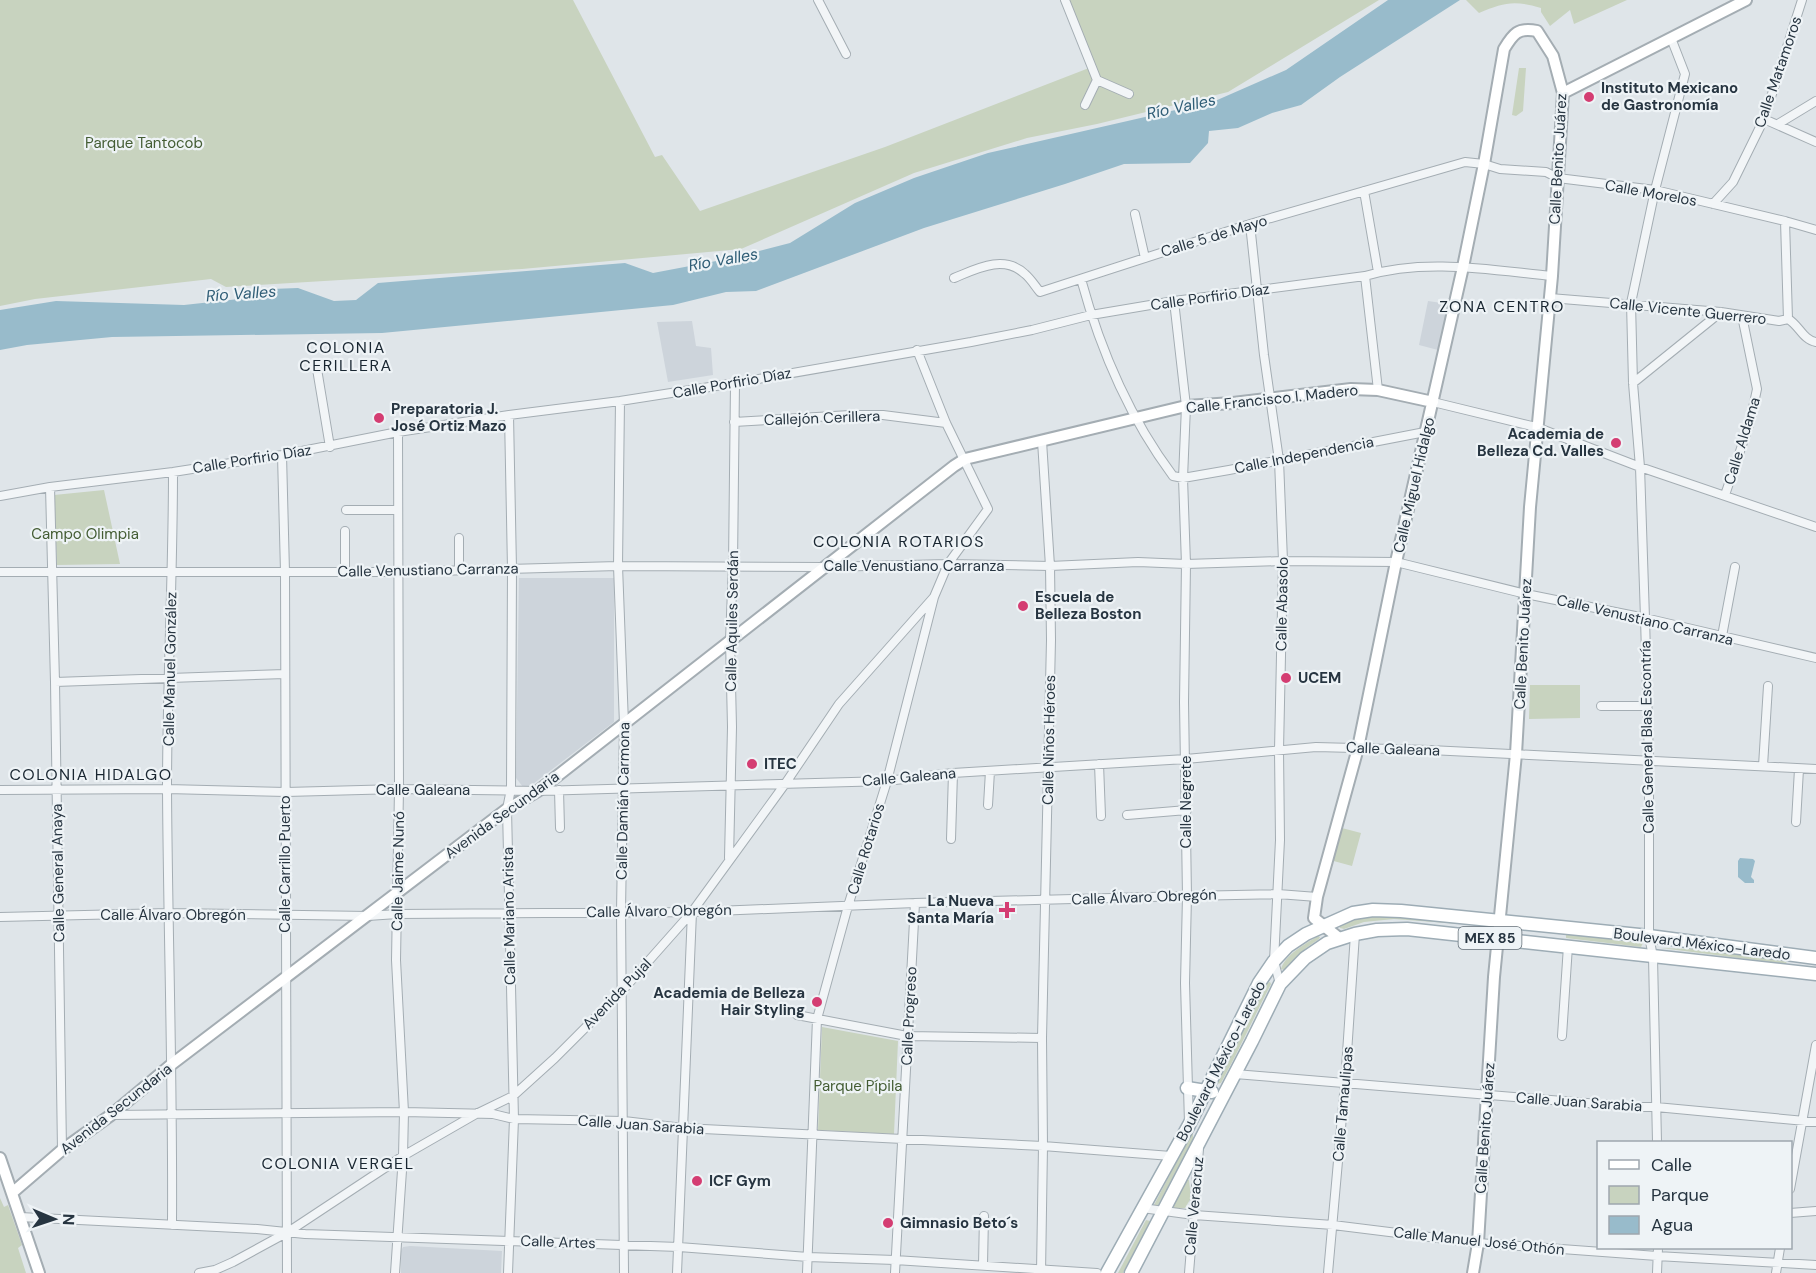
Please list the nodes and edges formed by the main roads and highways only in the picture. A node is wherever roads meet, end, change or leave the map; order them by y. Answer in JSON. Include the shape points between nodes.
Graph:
{"nodes":[{"id":1,"x":1816,"y":958,"type":"edge"},
{"id":2,"x":1816,"y":974,"type":"edge"},
{"id":3,"x":1187,"y":1088,"type":"road end"},
{"id":4,"x":1205,"y":1092,"type":"junction"},
{"id":5,"x":1224,"y":1093,"type":"junction"},
{"id":6,"x":1107,"y":1273,"type":"edge"},
{"id":7,"x":1131,"y":1273,"type":"edge"}],
"edges":[{"from":1,"to":4,"type":"main road","name":"Boulevard México-Laredo","number":"MEX 85","via":[[1441,914],[1373,910],[1353,913],[1288,946],[1275,961],[1259,983]]},
{"from":2,"to":5,"type":"main road","name":"Boulevard México-Laredo","number":"MEX 85","via":[[1407,928],[1355,934],[1327,943],[1305,958],[1280,984]]},
{"from":3,"to":4,"type":"main road"},
{"from":4,"to":5,"type":"main road"},
{"from":4,"to":6,"type":"main road","name":"Boulevard México-Laredo","number":"MEX 85"},
{"from":5,"to":7,"type":"main road","name":"Boulevard México-Laredo","number":"MEX 85"}]}
